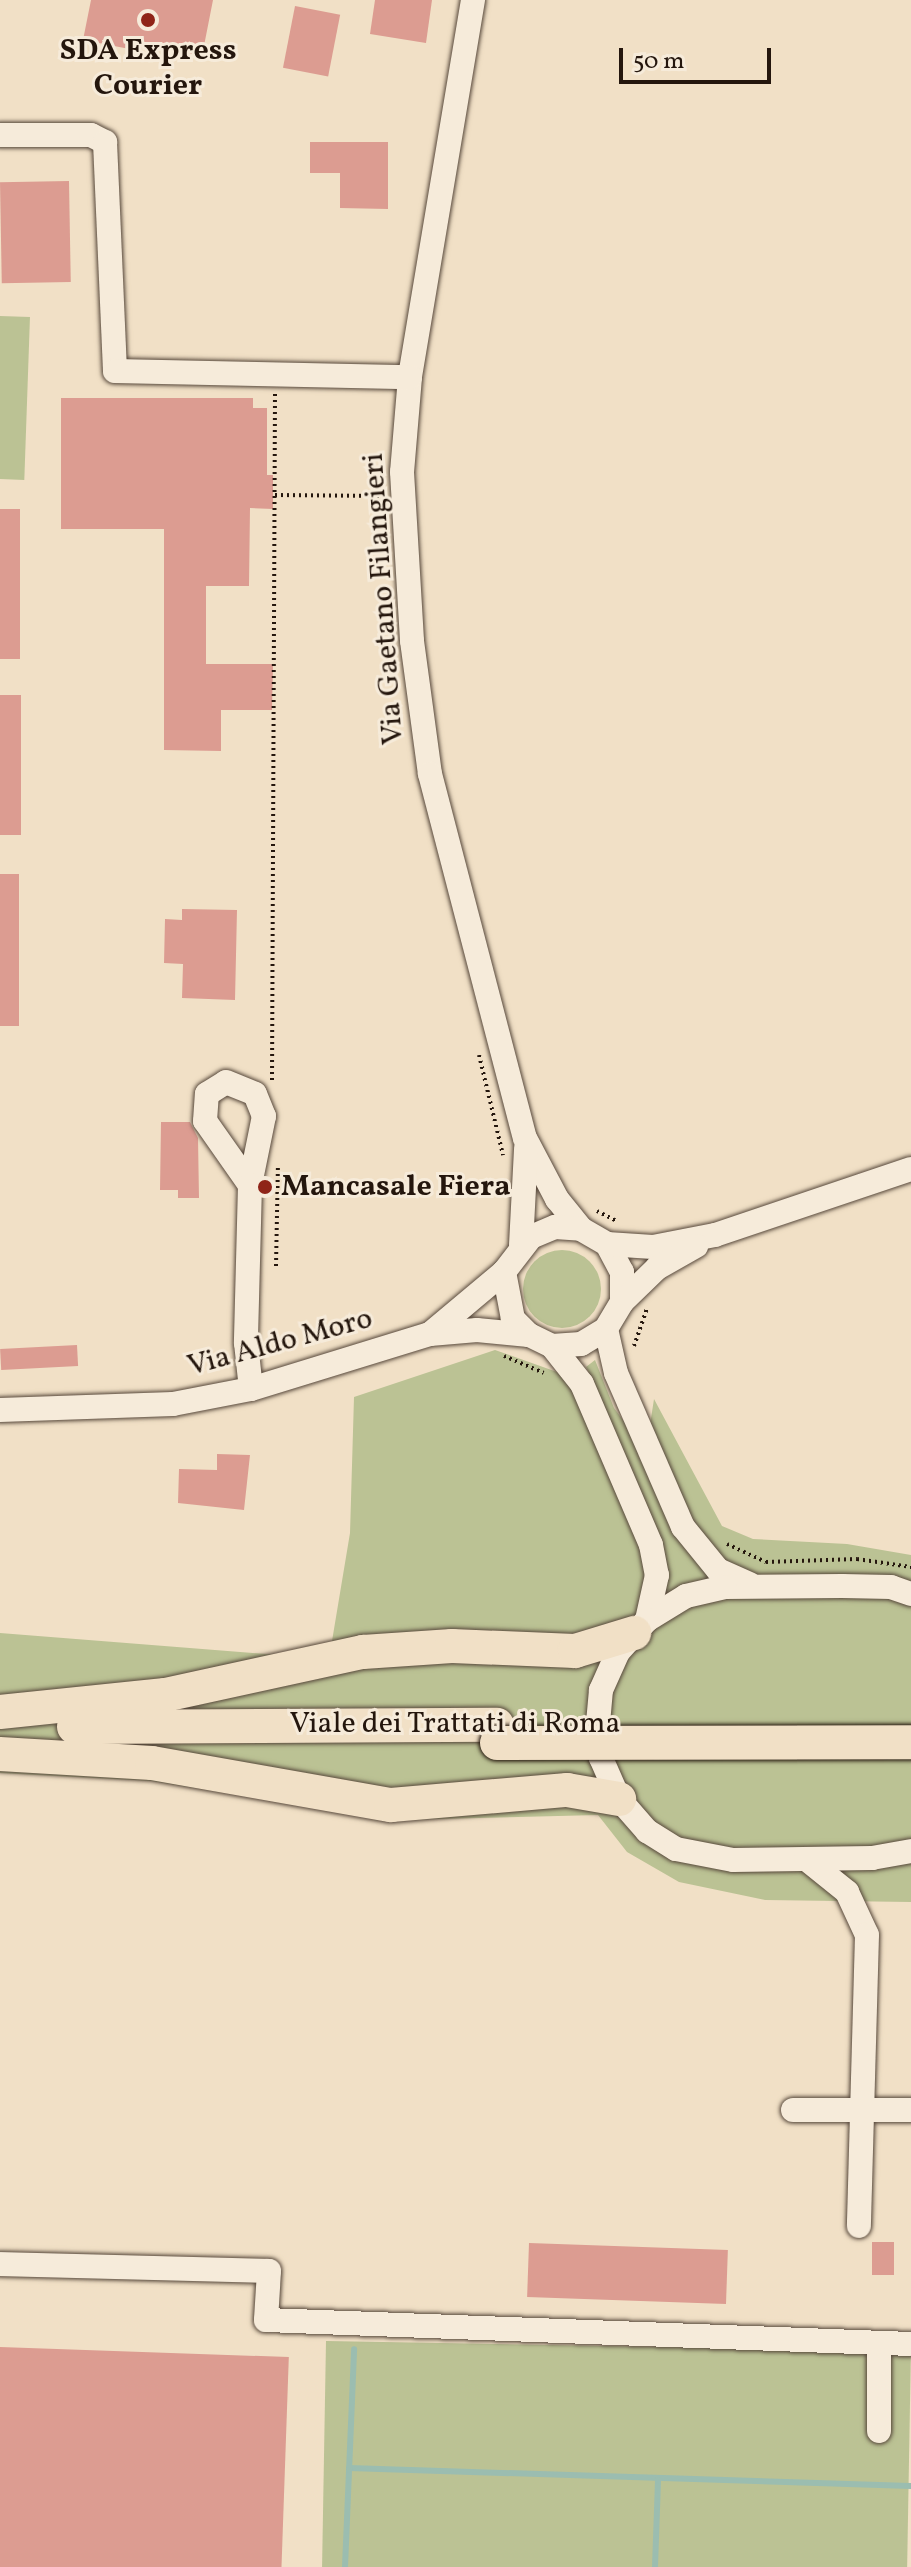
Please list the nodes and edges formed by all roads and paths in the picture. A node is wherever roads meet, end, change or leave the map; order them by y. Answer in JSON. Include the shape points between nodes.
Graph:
{"nodes":[{"id":1,"x":473,"y":0,"type":"edge"},
{"id":2,"x":0,"y":135,"type":"edge"},
{"id":3,"x":275,"y":374,"type":"junction"},
{"id":4,"x":410,"y":377,"type":"junction"},
{"id":5,"x":275,"y":495,"type":"junction"},
{"id":6,"x":387,"y":496,"type":"dead end"},
{"id":7,"x":273,"y":1085,"type":"dead end"},
{"id":8,"x":525,"y":1138,"type":"junction"},
{"id":9,"x":278,"y":1163,"type":"dead end"},
{"id":10,"x":911,"y":1169,"type":"edge"},
{"id":11,"x":250,"y":1185,"type":"dead end"},
{"id":12,"x":581,"y":1229,"type":"junction"},
{"id":13,"x":715,"y":1235,"type":"junction"},
{"id":14,"x":607,"y":1244,"type":"junction"},
{"id":15,"x":521,"y":1245,"type":"junction"},
{"id":16,"x":276,"y":1266,"type":"dead end"},
{"id":17,"x":657,"y":1268,"type":"junction"},
{"id":18,"x":504,"y":1272,"type":"junction"},
{"id":19,"x":622,"y":1302,"type":"junction"},
{"id":20,"x":606,"y":1329,"type":"junction"},
{"id":21,"x":430,"y":1334,"type":"junction"},
{"id":22,"x":529,"y":1335,"type":"junction"},
{"id":23,"x":552,"y":1346,"type":"junction"},
{"id":24,"x":501,"y":1354,"type":"dead end"},
{"id":25,"x":636,"y":1357,"type":"dead end"},
{"id":26,"x":554,"y":1380,"type":"dead end"},
{"id":27,"x":251,"y":1389,"type":"junction"},
{"id":28,"x":0,"y":1410,"type":"edge"},
{"id":29,"x":719,"y":1538,"type":"dead end"},
{"id":30,"x":911,"y":1567,"type":"edge"},
{"id":31,"x":756,"y":1587,"type":"junction"},
{"id":32,"x":911,"y":1594,"type":"edge"},
{"id":33,"x":640,"y":1626,"type":"junction"},
{"id":34,"x":0,"y":1712,"type":"edge"},
{"id":35,"x":911,"y":1720,"type":"edge"},
{"id":36,"x":0,"y":1728,"type":"edge"},
{"id":37,"x":497,"y":1734,"type":"junction"},
{"id":38,"x":0,"y":1739,"type":"edge"},
{"id":39,"x":911,"y":1742,"type":"edge"},
{"id":40,"x":0,"y":1754,"type":"edge"},
{"id":41,"x":619,"y":1799,"type":"junction"},
{"id":42,"x":911,"y":1851,"type":"edge"},
{"id":43,"x":806,"y":1859,"type":"junction"},
{"id":44,"x":863,"y":2107,"type":"junction"},
{"id":45,"x":793,"y":2110,"type":"dead end"},
{"id":46,"x":911,"y":2110,"type":"edge"},
{"id":47,"x":859,"y":2226,"type":"dead end"},
{"id":48,"x":0,"y":2264,"type":"edge"},
{"id":49,"x":879,"y":2343,"type":"junction"},
{"id":50,"x":911,"y":2344,"type":"edge"},
{"id":51,"x":879,"y":2431,"type":"dead end"}],
"edges":[{"from":1,"to":4,"type":"street","name":"Via Gaetano Filangieri"},
{"from":2,"to":3,"type":"street","via":[[91,135],[105,142],[115,371]]},
{"from":3,"to":4,"type":"street"},
{"from":3,"to":5,"type":"path"},
{"from":4,"to":8,"type":"street","name":"Via Gaetano Filangieri","via":[[402,472],[425,745]]},
{"from":5,"to":6,"type":"path"},
{"from":5,"to":7,"type":"path"},
{"from":8,"to":12,"type":"street","name":"Via Gaetano Filangieri","via":[[557,1199]]},
{"from":8,"to":15,"type":"street","name":"Via Gaetano Filangieri"},
{"from":9,"to":16,"type":"path"},
{"from":10,"to":13,"type":"street"},
{"from":11,"to":27,"type":"street","via":[[246,1343]]},
{"from":12,"to":14,"type":"street"},
{"from":12,"to":15,"type":"street","via":[[555,1227]]},
{"from":13,"to":14,"type":"street","via":[[653,1247]]},
{"from":13,"to":17,"type":"street"},
{"from":14,"to":19,"type":"street","via":[[622,1272]]},
{"from":15,"to":18,"type":"street"},
{"from":17,"to":19,"type":"street"},
{"from":17,"to":25,"type":"path","via":[[665,1282],[643,1317],[633,1344]]},
{"from":18,"to":21,"type":"street","name":"Via Aldo Moro"},
{"from":18,"to":22,"type":"street","via":[[513,1319]]},
{"from":19,"to":20,"type":"street"},
{"from":20,"to":23,"type":"street","via":[[581,1344]]},
{"from":20,"to":31,"type":"street","via":[[616,1373],[683,1527],[718,1570]]},
{"from":21,"to":22,"type":"street","name":"Via Aldo Moro","via":[[477,1330]]},
{"from":21,"to":27,"type":"street","name":"Via Aldo Moro"},
{"from":22,"to":23,"type":"street"},
{"from":23,"to":33,"type":"street","via":[[582,1384],[651,1545],[657,1575]]},
{"from":24,"to":26,"type":"path"},
{"from":27,"to":28,"type":"street","name":"Via Aldo Moro","via":[[173,1404]]},
{"from":29,"to":30,"type":"path","via":[[766,1562],[857,1559]]},
{"from":31,"to":32,"type":"street","via":[[872,1586]]},
{"from":31,"to":33,"type":"street","via":[[694,1593]]},
{"from":33,"to":34,"type":"highway","via":[[575,1651],[452,1646],[363,1652],[165,1695]]},
{"from":33,"to":41,"type":"street","via":[[608,1673],[599,1709],[601,1758]]},
{"from":35,"to":37,"type":"highway","name":"Viale dei Trattati di Roma"},
{"from":36,"to":37,"type":"highway","name":"Viale dei Trattati di Roma"},
{"from":37,"to":38,"type":"highway","name":"Viale dei Trattati di Roma"},
{"from":37,"to":39,"type":"highway","name":"Viale dei Trattati di Roma","bridge":true},
{"from":40,"to":41,"type":"highway","via":[[152,1763],[391,1805],[567,1790]]},
{"from":41,"to":43,"type":"street","via":[[647,1831],[676,1849],[725,1860]]},
{"from":42,"to":43,"type":"street"},
{"from":43,"to":44,"type":"street","via":[[847,1892],[867,1935]]},
{"from":44,"to":45,"type":"street"},
{"from":44,"to":46,"type":"street"},
{"from":44,"to":47,"type":"street"},
{"from":48,"to":49,"type":"street","via":[[269,2271],[266,2320]]},
{"from":49,"to":50,"type":"street"},
{"from":49,"to":51,"type":"street"}]}
